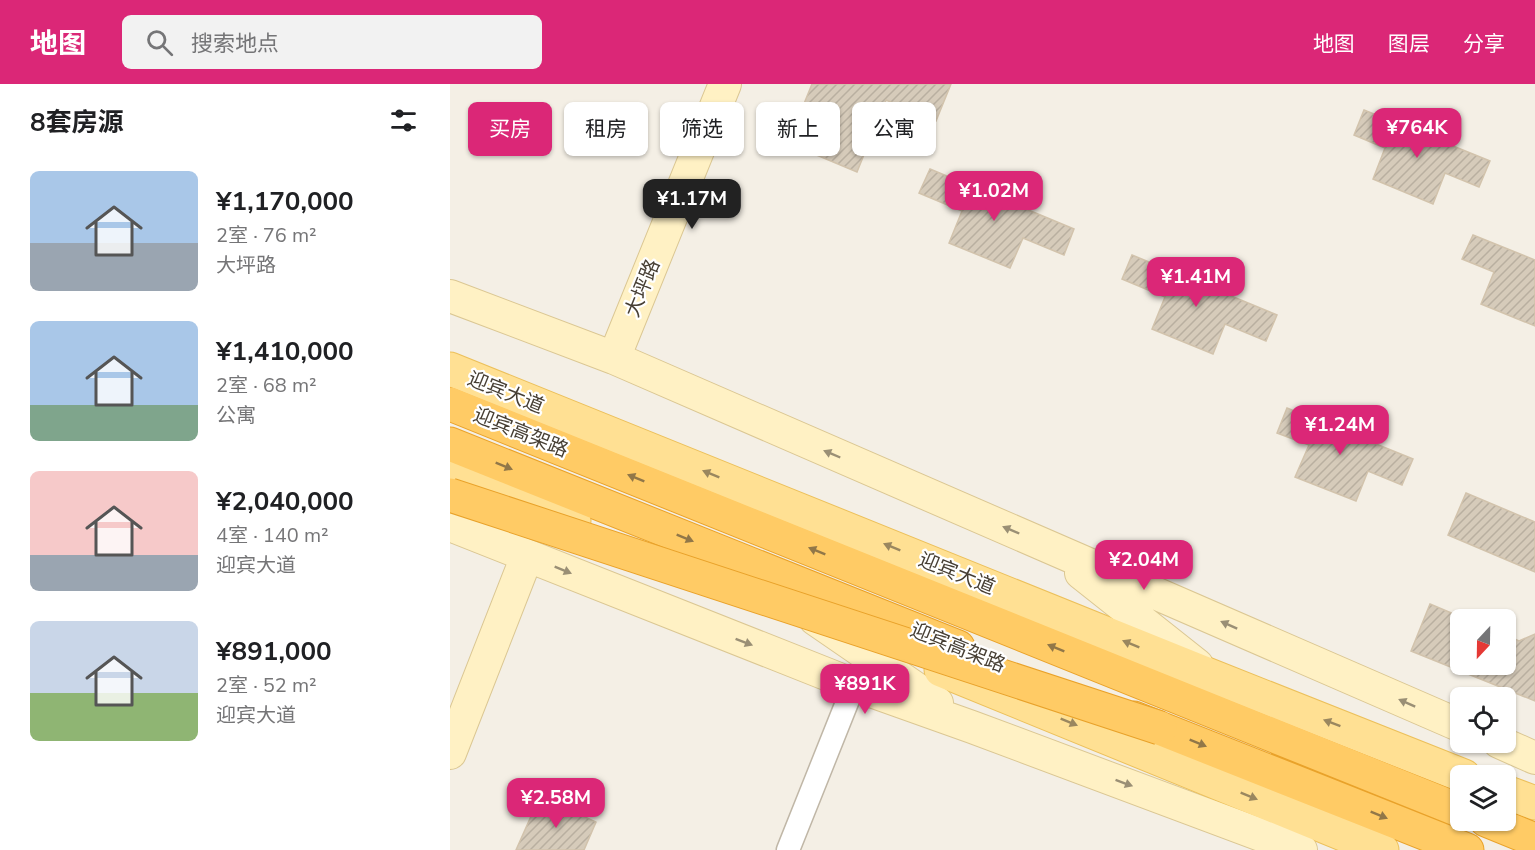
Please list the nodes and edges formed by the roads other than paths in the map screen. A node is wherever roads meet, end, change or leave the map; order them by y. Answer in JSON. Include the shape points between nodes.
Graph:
{"nodes":[{"id":1,"x":725,"y":84,"type":"edge"},
{"id":2,"x":450,"y":296,"type":"edge"},
{"id":3,"x":614,"y":358,"type":"junction"},
{"id":4,"x":450,"y":369,"type":"edge"},
{"id":5,"x":450,"y":404,"type":"edge"},
{"id":6,"x":450,"y":444,"type":"edge"},
{"id":7,"x":450,"y":471,"type":"edge"},
{"id":8,"x":450,"y":495,"type":"edge"},
{"id":9,"x":450,"y":525,"type":"edge"},
{"id":10,"x":1048,"y":546,"type":"junction"},
{"id":11,"x":527,"y":556,"type":"junction"},
{"id":12,"x":814,"y":619,"type":"junction"},
{"id":13,"x":1209,"y":675,"type":"junction"},
{"id":14,"x":854,"y":685,"type":"junction"},
{"id":15,"x":1450,"y":721,"type":"edge"},
{"id":16,"x":972,"y":727,"type":"junction"},
{"id":17,"x":1160,"y":728,"type":"junction"},
{"id":18,"x":1516,"y":750,"type":"edge"},
{"id":19,"x":450,"y":753,"type":"edge"},
{"id":20,"x":1535,"y":758,"type":"edge"},
{"id":21,"x":1450,"y":770,"type":"edge"},
{"id":22,"x":1516,"y":796,"type":"edge"},
{"id":23,"x":1535,"y":803,"type":"edge"},
{"id":24,"x":1450,"y":807,"type":"edge"},
{"id":25,"x":1513,"y":831,"type":"edge"},
{"id":26,"x":1535,"y":840,"type":"edge"},
{"id":27,"x":788,"y":850,"type":"edge"},
{"id":28,"x":1301,"y":850,"type":"edge"},
{"id":29,"x":1382,"y":850,"type":"edge"},
{"id":30,"x":1467,"y":850,"type":"edge"}],
"edges":[{"from":1,"to":3,"type":"street","name":"大坪路"},
{"from":2,"to":3,"type":"street"},
{"from":10,"to":3,"type":"street","one_way":true},
{"from":13,"to":4,"type":"main road","name":"迎宾大道","one_way":true},
{"from":24,"to":5,"type":"highway","name":"迎宾高架路","one_way":true},
{"from":6,"to":17,"type":"highway","name":"迎宾高架路","one_way":true,"bridge":true},
{"from":7,"to":12,"type":"main road"},
{"from":8,"to":17,"type":"highway","bridge":true},
{"from":9,"to":11,"type":"street"},
{"from":10,"to":13,"type":"street"},
{"from":15,"to":10,"type":"street","one_way":true},
{"from":11,"to":14,"type":"street","one_way":true},
{"from":11,"to":19,"type":"street"},
{"from":12,"to":16,"type":"street"},
{"from":12,"to":29,"type":"main road","one_way":true},
{"from":21,"to":13,"type":"main road","name":"迎宾大道","one_way":true},
{"from":14,"to":16,"type":"street"},
{"from":14,"to":27,"type":"street"},
{"from":16,"to":28,"type":"street","one_way":true},
{"from":17,"to":30,"type":"highway","name":"迎宾高架路","one_way":true},
{"from":18,"to":20,"type":"street"},
{"from":22,"to":23,"type":"main road"},
{"from":25,"to":26,"type":"highway"}]}
